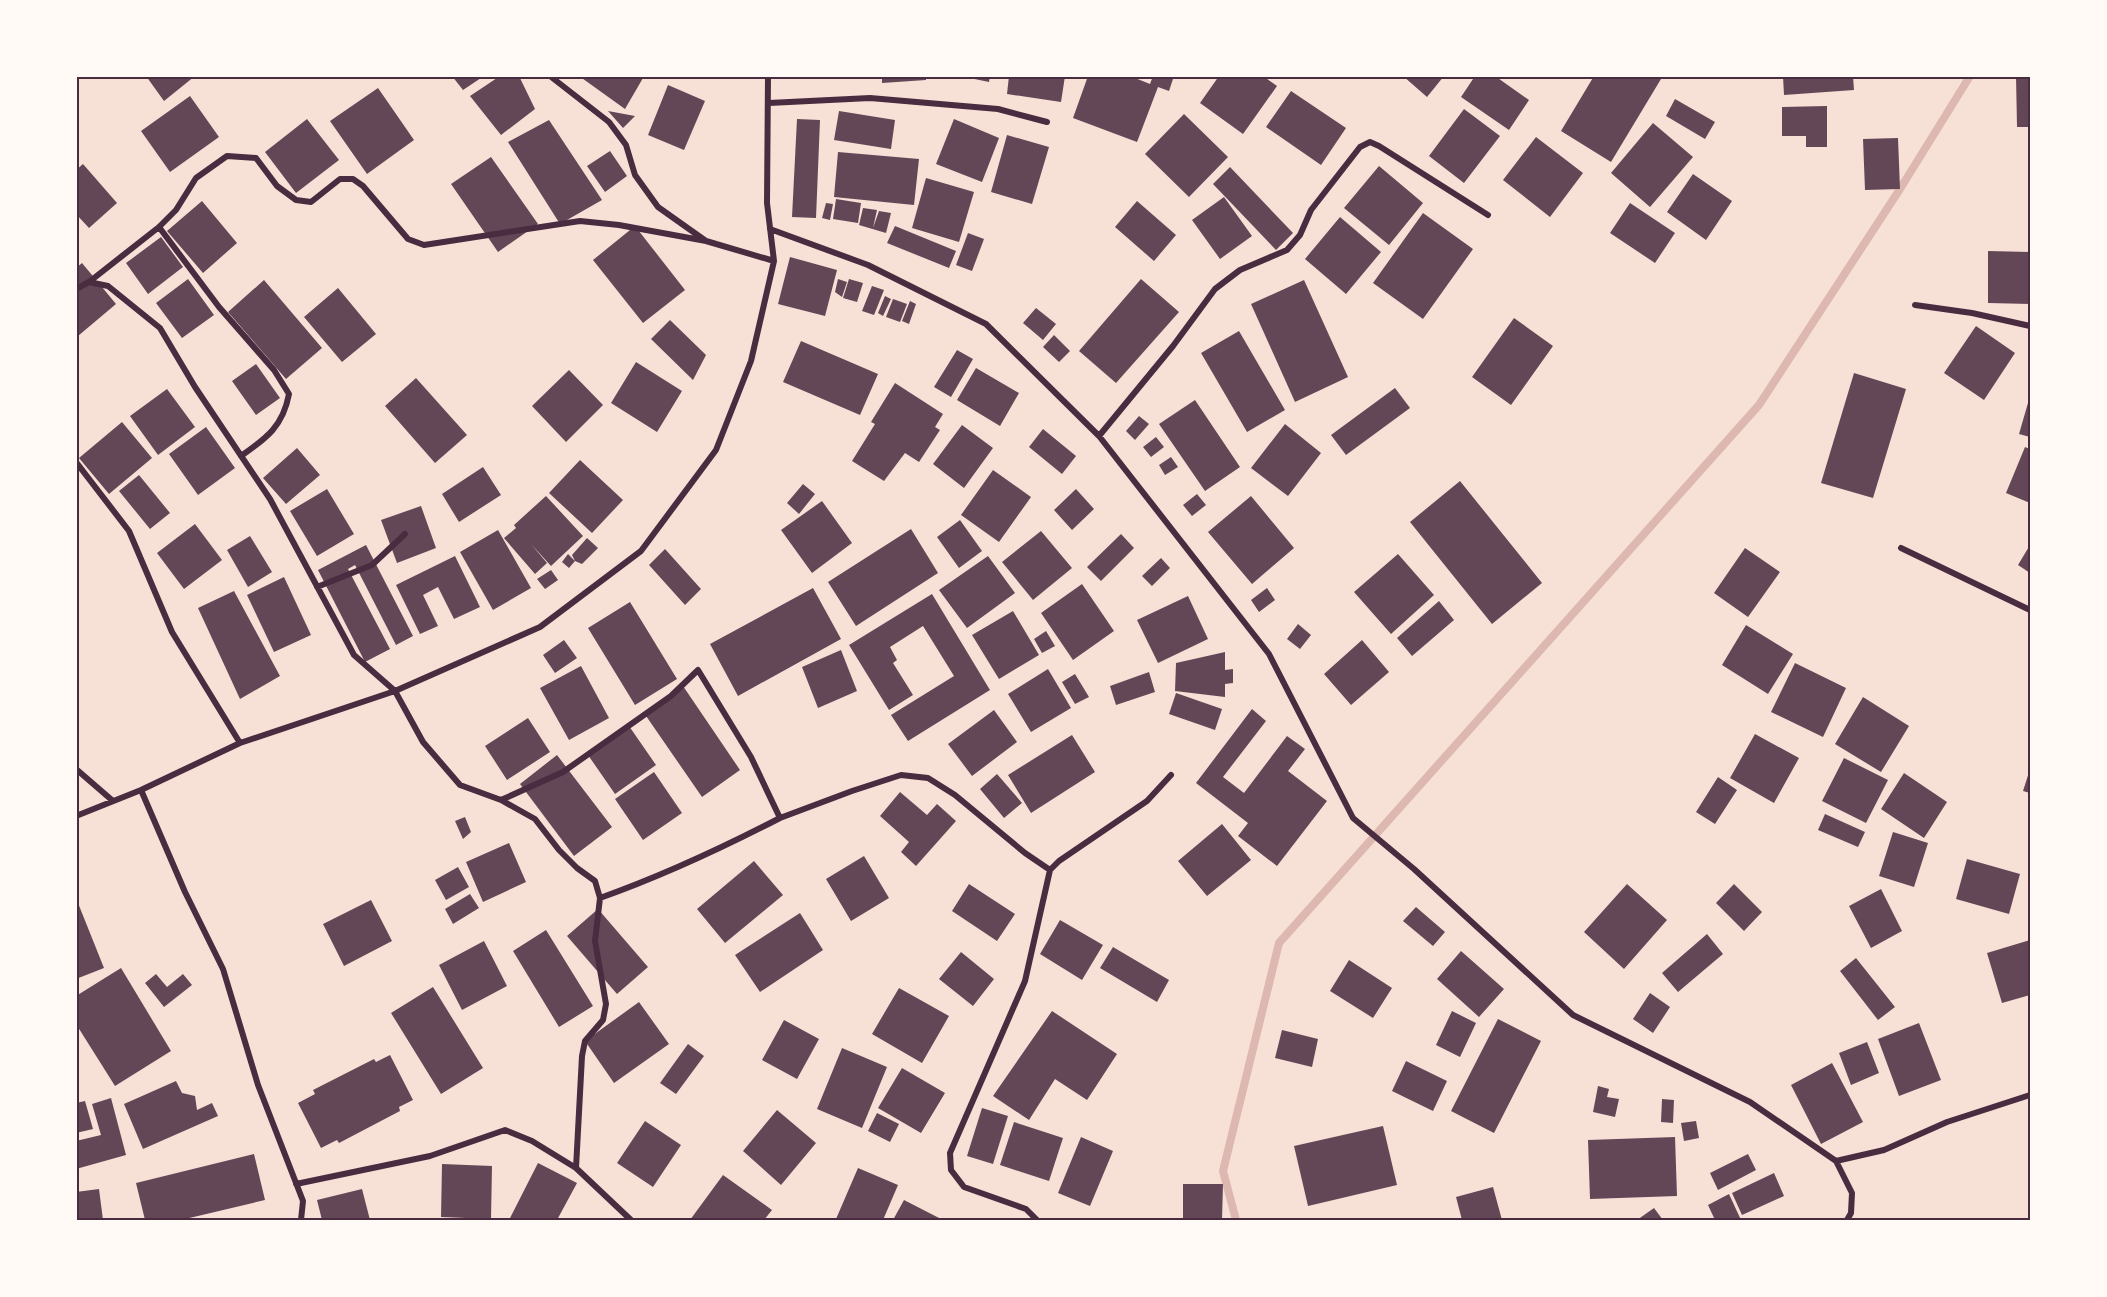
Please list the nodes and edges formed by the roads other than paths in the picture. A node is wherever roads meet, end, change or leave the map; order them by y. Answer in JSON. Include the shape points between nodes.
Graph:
{"nodes":[{"id":1,"x":550,"y":76,"type":"edge"},
{"id":2,"x":768,"y":76,"type":"edge"},
{"id":3,"x":769,"y":103,"type":"junction"},
{"id":4,"x":1047,"y":122,"type":"dead end"},
{"id":5,"x":1488,"y":215,"type":"dead end"},
{"id":6,"x":159,"y":227,"type":"junction"},
{"id":7,"x":770,"y":229,"type":"junction"},
{"id":8,"x":706,"y":241,"type":"junction"},
{"id":9,"x":774,"y":261,"type":"junction"},
{"id":10,"x":89,"y":282,"type":"junction"},
{"id":11,"x":76,"y":289,"type":"edge"},
{"id":12,"x":1915,"y":305,"type":"dead end"},
{"id":13,"x":2031,"y":326,"type":"edge"},
{"id":14,"x":1099,"y":436,"type":"junction"},
{"id":15,"x":241,"y":456,"type":"junction"},
{"id":16,"x":76,"y":462,"type":"edge"},
{"id":17,"x":405,"y":534,"type":"dead end"},
{"id":18,"x":1901,"y":548,"type":"dead end"},
{"id":19,"x":317,"y":587,"type":"junction"},
{"id":20,"x":2031,"y":610,"type":"edge"},
{"id":21,"x":395,"y":691,"type":"junction"},
{"id":22,"x":240,"y":743,"type":"junction"},
{"id":23,"x":76,"y":769,"type":"edge"},
{"id":24,"x":1171,"y":775,"type":"dead end"},
{"id":25,"x":141,"y":790,"type":"junction"},
{"id":26,"x":501,"y":800,"type":"junction"},
{"id":27,"x":113,"y":801,"type":"junction"},
{"id":28,"x":76,"y":816,"type":"edge"},
{"id":29,"x":780,"y":818,"type":"junction"},
{"id":30,"x":1050,"y":870,"type":"junction"},
{"id":31,"x":600,"y":898,"type":"junction"},
{"id":32,"x":2031,"y":1095,"type":"edge"},
{"id":33,"x":1836,"y":1161,"type":"junction"},
{"id":34,"x":576,"y":1168,"type":"junction"},
{"id":35,"x":296,"y":1184,"type":"junction"},
{"id":36,"x":301,"y":1221,"type":"edge"},
{"id":37,"x":631,"y":1221,"type":"edge"},
{"id":38,"x":1037,"y":1221,"type":"edge"},
{"id":39,"x":1847,"y":1221,"type":"edge"}],
"edges":[{"from":1,"to":8,"type":"street","via":[[609,122],[626,145],[635,175],[658,207]]},
{"from":2,"to":3,"type":"street"},
{"from":3,"to":4,"type":"street","via":[[870,98],[998,108]]},
{"from":3,"to":7,"type":"street"},
{"from":5,"to":14,"type":"street","via":[[1379,146],[1365,143],[1311,210],[1294,243],[1278,255],[1240,270],[1215,289]]},
{"from":6,"to":8,"type":"street","via":[[176,210],[196,178],[227,156],[256,158],[278,186],[296,200],[311,202],[340,179],[352,179],[363,186],[408,239],[424,245],[580,221]]},
{"from":6,"to":10,"type":"street"},
{"from":6,"to":15,"type":"street","via":[[289,393],[285,412],[265,440]]},
{"from":7,"to":9,"type":"street"},
{"from":7,"to":14,"type":"street","via":[[868,265],[986,324]]},
{"from":8,"to":9,"type":"street"},
{"from":9,"to":21,"type":"street","via":[[751,361],[716,450],[641,551],[540,627]]},
{"from":10,"to":11,"type":"street"},
{"from":10,"to":15,"type":"street","via":[[108,286],[160,327]]},
{"from":12,"to":13,"type":"street"},
{"from":14,"to":33,"type":"street","via":[[1269,654],[1353,818],[1573,1015],[1750,1102]]},
{"from":15,"to":19,"type":"street","via":[[270,499]]},
{"from":16,"to":22,"type":"street","via":[[129,531],[172,632]]},
{"from":17,"to":19,"type":"street","via":[[372,565]]},
{"from":18,"to":20,"type":"street"},
{"from":19,"to":21,"type":"street","via":[[354,655]]},
{"from":21,"to":22,"type":"street"},
{"from":21,"to":26,"type":"street","via":[[423,742],[460,785]]},
{"from":22,"to":25,"type":"street"},
{"from":23,"to":27,"type":"street"},
{"from":24,"to":30,"type":"street","via":[[1147,801]]},
{"from":25,"to":27,"type":"street"},
{"from":25,"to":35,"type":"street","via":[[223,969],[258,1084]]},
{"from":26,"to":29,"type":"street","via":[[571,766],[671,696],[698,670],[751,757]]},
{"from":26,"to":31,"type":"street","via":[[535,819],[559,850],[596,881]]},
{"from":27,"to":28,"type":"street"},
{"from":29,"to":30,"type":"street","via":[[901,776],[927,778],[955,795]]},
{"from":29,"to":31,"type":"street"},
{"from":30,"to":38,"type":"street","via":[[1025,981],[950,1153],[951,1170],[964,1187],[1026,1209]]},
{"from":31,"to":34,"type":"street","via":[[595,941],[606,1004],[603,1020],[585,1041],[582,1056]]},
{"from":32,"to":33,"type":"street","via":[[1947,1122],[1884,1150]]},
{"from":33,"to":39,"type":"street","via":[[1852,1193]]},
{"from":34,"to":35,"type":"street","via":[[532,1141],[504,1130],[430,1156]]},
{"from":34,"to":37,"type":"street"},
{"from":35,"to":36,"type":"street","via":[[303,1201]]}]}
